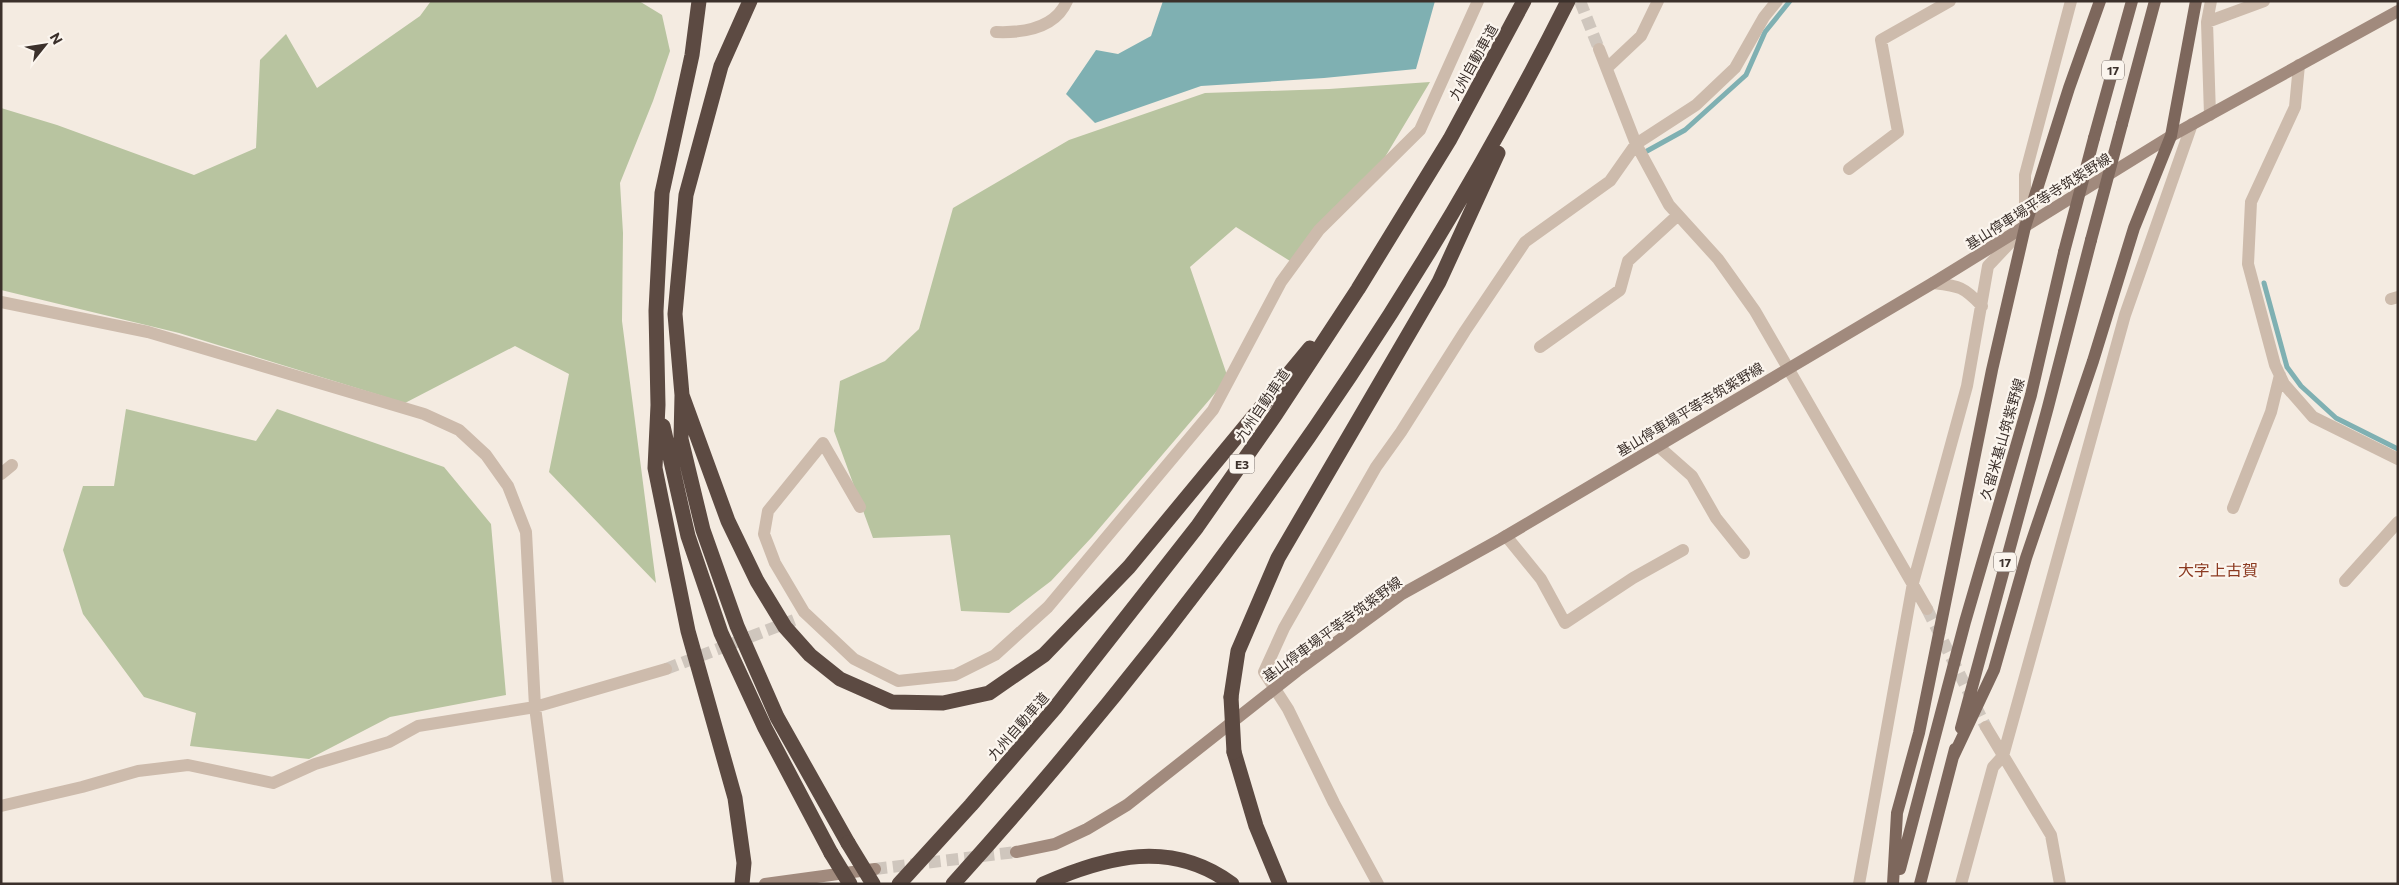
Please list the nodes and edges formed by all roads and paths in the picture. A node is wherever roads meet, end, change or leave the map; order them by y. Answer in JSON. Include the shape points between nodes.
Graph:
{"nodes":[{"id":1,"x":699,"y":1,"type":"edge"},
{"id":2,"x":750,"y":1,"type":"edge"},
{"id":3,"x":1067,"y":1,"type":"edge"},
{"id":4,"x":1478,"y":1,"type":"edge"},
{"id":5,"x":1524,"y":1,"type":"edge"},
{"id":6,"x":1568,"y":1,"type":"edge"},
{"id":7,"x":1658,"y":1,"type":"edge"},
{"id":8,"x":1777,"y":1,"type":"edge"},
{"id":9,"x":1950,"y":1,"type":"edge"},
{"id":10,"x":2071,"y":1,"type":"edge"},
{"id":11,"x":2100,"y":1,"type":"edge"},
{"id":12,"x":2132,"y":1,"type":"edge"},
{"id":13,"x":2155,"y":1,"type":"edge"},
{"id":14,"x":2196,"y":1,"type":"edge"},
{"id":15,"x":2210,"y":1,"type":"edge"},
{"id":16,"x":2264,"y":1,"type":"edge"},
{"id":17,"x":2398,"y":11,"type":"edge"},
{"id":18,"x":2207,"y":22,"type":"junction"},
{"id":19,"x":1554,"y":28,"type":"junction"},
{"id":20,"x":996,"y":32,"type":"dead end"},
{"id":21,"x":1598,"y":49,"type":"tunnel mouth"},
{"id":22,"x":2299,"y":65,"type":"junction"},
{"id":23,"x":1607,"y":68,"type":"junction"},
{"id":24,"x":2210,"y":115,"type":"junction"},
{"id":25,"x":2192,"y":124,"type":"junction"},
{"id":26,"x":2171,"y":136,"type":"junction"},
{"id":27,"x":1636,"y":144,"type":"junction"},
{"id":28,"x":1849,"y":169,"type":"dead end"},
{"id":29,"x":1678,"y":215,"type":"junction"},
{"id":30,"x":2024,"y":227,"type":"junction"},
{"id":31,"x":1933,"y":283,"type":"junction"},
{"id":32,"x":1358,"y":289,"type":"junction"},
{"id":33,"x":1,"y":302,"type":"edge"},
{"id":34,"x":1982,"y":306,"type":"junction"},
{"id":35,"x":1540,"y":347,"type":"dead end"},
{"id":36,"x":1788,"y":368,"type":"junction"},
{"id":37,"x":2280,"y":375,"type":"junction"},
{"id":38,"x":682,"y":395,"type":"junction"},
{"id":39,"x":658,"y":405,"type":"junction"},
{"id":40,"x":1658,"y":446,"type":"junction"},
{"id":41,"x":2398,"y":459,"type":"edge"},
{"id":42,"x":12,"y":465,"type":"dead end"},
{"id":43,"x":1,"y":474,"type":"edge"},
{"id":44,"x":860,"y":507,"type":"dead end"},
{"id":45,"x":2233,"y":508,"type":"dead end"},
{"id":46,"x":2398,"y":522,"type":"edge"},
{"id":47,"x":1506,"y":536,"type":"junction"},
{"id":48,"x":1683,"y":550,"type":"dead end"},
{"id":49,"x":1744,"y":552,"type":"dead end"},
{"id":50,"x":2345,"y":581,"type":"dead end"},
{"id":51,"x":1913,"y":583,"type":"junction"},
{"id":52,"x":1927,"y":609,"type":"tunnel mouth"},
{"id":53,"x":804,"y":612,"type":"junction"},
{"id":54,"x":794,"y":620,"type":"tunnel mouth"},
{"id":55,"x":666,"y":669,"type":"tunnel mouth"},
{"id":56,"x":1274,"y":690,"type":"junction"},
{"id":57,"x":535,"y":708,"type":"junction"},
{"id":58,"x":1986,"y":727,"type":"tunnel mouth"},
{"id":59,"x":1954,"y":756,"type":"junction"},
{"id":60,"x":2003,"y":756,"type":"junction"},
{"id":61,"x":1,"y":806,"type":"edge"},
{"id":62,"x":1016,"y":852,"type":"tunnel mouth"},
{"id":63,"x":874,"y":876,"type":"edge"},
{"id":64,"x":558,"y":884,"type":"edge"},
{"id":65,"x":742,"y":884,"type":"edge"},
{"id":66,"x":765,"y":884,"type":"edge"},
{"id":67,"x":850,"y":884,"type":"edge"},
{"id":68,"x":899,"y":884,"type":"edge"},
{"id":69,"x":953,"y":884,"type":"edge"},
{"id":70,"x":1044,"y":884,"type":"edge"},
{"id":71,"x":1232,"y":884,"type":"edge"},
{"id":72,"x":1280,"y":884,"type":"edge"},
{"id":73,"x":1378,"y":884,"type":"edge"},
{"id":74,"x":1860,"y":884,"type":"edge"},
{"id":75,"x":1895,"y":884,"type":"edge"},
{"id":76,"x":1920,"y":884,"type":"edge"},
{"id":77,"x":1961,"y":884,"type":"edge"},
{"id":78,"x":2060,"y":884,"type":"edge"}],
"edges":[{"from":1,"to":39,"type":"highway","via":[[692,55],[662,193],[656,311]]},
{"from":2,"to":38,"type":"highway","via":[[721,66],[686,195],[675,314]]},
{"from":3,"to":20,"type":"street","via":[[1057,16],[1038,28]]},
{"from":4,"to":53,"type":"street","via":[[1420,130],[1319,230],[1281,282],[1213,410],[1048,607],[995,655],[955,675],[898,681],[854,659]]},
{"from":5,"to":32,"type":"highway","name":"九州自動車道","number":"E3","via":[[1450,139]]},
{"from":6,"to":19,"type":"highway"},
{"from":7,"to":23,"type":"street","via":[[1640,36]]},
{"from":8,"to":27,"type":"street","via":[[1735,68],[1696,105]]},
{"from":9,"to":28,"type":"street","via":[[1881,40],[1898,132]]},
{"from":10,"to":30,"type":"street","via":[[2025,176]]},
{"from":11,"to":30,"type":"main road"},
{"from":12,"to":75,"type":"main road","name":"久留米基山筑紫野線","number":"17","bridge":true,"via":[[2064,252],[2031,395],[1965,622]]},
{"from":13,"to":59,"type":"main road","number":"17","bridge":true},
{"from":14,"to":26,"type":"main road"},
{"from":15,"to":18,"type":"street"},
{"from":16,"to":18,"type":"street"},
{"from":17,"to":22,"type":"main road","name":"基山停車場平等寺筑紫野線"},
{"from":18,"to":24,"type":"street"},
{"from":19,"to":69,"type":"highway","via":[[1436,241],[1310,436],[1227,551],[1084,734]]},
{"from":19,"to":72,"type":"highway","bridge":true,"via":[[1439,282],[1278,558],[1238,651],[1230,697],[1234,752],[1256,826]]},
{"from":21,"to":23,"type":"street"},
{"from":22,"to":24,"type":"main road","name":"基山停車場平等寺筑紫野線"},
{"from":22,"to":37,"type":"street","via":[[2295,107],[2251,202],[2248,264]]},
{"from":23,"to":27,"type":"street"},
{"from":24,"to":25,"type":"main road","name":"基山停車場平等寺筑紫野線"},
{"from":25,"to":26,"type":"main road","name":"基山停車場平等寺筑紫野線"},
{"from":25,"to":60,"type":"street","via":[[2125,314]]},
{"from":26,"to":30,"type":"main road","name":"基山停車場平等寺筑紫野線"},
{"from":26,"to":59,"type":"main road","via":[[2134,228],[2026,558],[1994,670]]},
{"from":27,"to":29,"type":"street","via":[[1669,205]]},
{"from":27,"to":56,"type":"street","via":[[1610,181],[1526,242],[1465,330],[1376,467],[1284,628],[1264,672]]},
{"from":29,"to":35,"type":"street","via":[[1628,261],[1620,290]]},
{"from":29,"to":36,"type":"street","via":[[1718,259],[1755,311]]},
{"from":30,"to":31,"type":"main road","name":"基山停車場平等寺筑紫野線"},
{"from":30,"to":34,"type":"street","via":[[1988,266]]},
{"from":30,"to":75,"type":"main road","via":[[1921,723],[1897,813]]},
{"from":31,"to":34,"type":"street","via":[[1967,290]]},
{"from":31,"to":36,"type":"main road","name":"基山停車場平等寺筑紫野線"},
{"from":32,"to":38,"type":"highway","via":[[1129,567],[1044,655],[989,694],[943,703],[892,702],[840,679],[810,655],[785,627],[728,521]]},
{"from":32,"to":68,"type":"highway","name":"九州自動車道","number":"E3","via":[[1197,527],[1054,708]]},
{"from":33,"to":57,"type":"street","via":[[148,332],[424,414],[459,430],[486,455],[508,486],[526,532]]},
{"from":34,"to":51,"type":"street","via":[[1967,386]]},
{"from":36,"to":40,"type":"main road","name":"基山停車場平等寺筑紫野線"},
{"from":36,"to":51,"type":"street"},
{"from":37,"to":41,"type":"street","via":[[2313,417]]},
{"from":37,"to":45,"type":"street","via":[[2271,412]]},
{"from":38,"to":63,"type":"highway","bridge":true,"via":[[680,439],[703,530],[737,626],[777,717],[848,843]]},
{"from":39,"to":65,"type":"highway","via":[[656,468],[688,631],[735,798],[744,863]]},
{"from":39,"to":67,"type":"highway","bridge":true,"via":[[688,536],[721,633],[766,728]]},
{"from":40,"to":47,"type":"main road","name":"基山停車場平等寺筑紫野線"},
{"from":40,"to":49,"type":"street","via":[[1692,476],[1716,518]]},
{"from":42,"to":43,"type":"street"},
{"from":44,"to":53,"type":"street","via":[[823,443],[768,511],[764,534],[775,563]]},
{"from":46,"to":50,"type":"street"},
{"from":47,"to":48,"type":"street","via":[[1541,579],[1565,623]]},
{"from":47,"to":56,"type":"main road","name":"基山停車場平等寺筑紫野線","via":[[1402,594]]},
{"from":51,"to":52,"type":"street"},
{"from":51,"to":74,"type":"street"},
{"from":53,"to":54,"type":"street"},
{"from":55,"to":57,"type":"street"},
{"from":56,"to":62,"type":"main road","name":"基山停車場平等寺筑紫野線","via":[[1127,805],[1056,844]]},
{"from":56,"to":73,"type":"street","via":[[1288,709]]},
{"from":57,"to":61,"type":"street","via":[[418,726],[389,742],[315,764],[273,783],[188,765],[138,770]]},
{"from":57,"to":64,"type":"street"},
{"from":58,"to":60,"type":"street"},
{"from":59,"to":76,"type":"main road","number":"17"},
{"from":60,"to":77,"type":"street","via":[[1993,767]]},
{"from":60,"to":78,"type":"street","via":[[2052,835]]},
{"from":63,"to":66,"type":"main road"},
{"from":70,"to":71,"type":"highway","via":[[1076,869],[1116,858],[1144,856],[1173,857],[1198,864]]}]}
